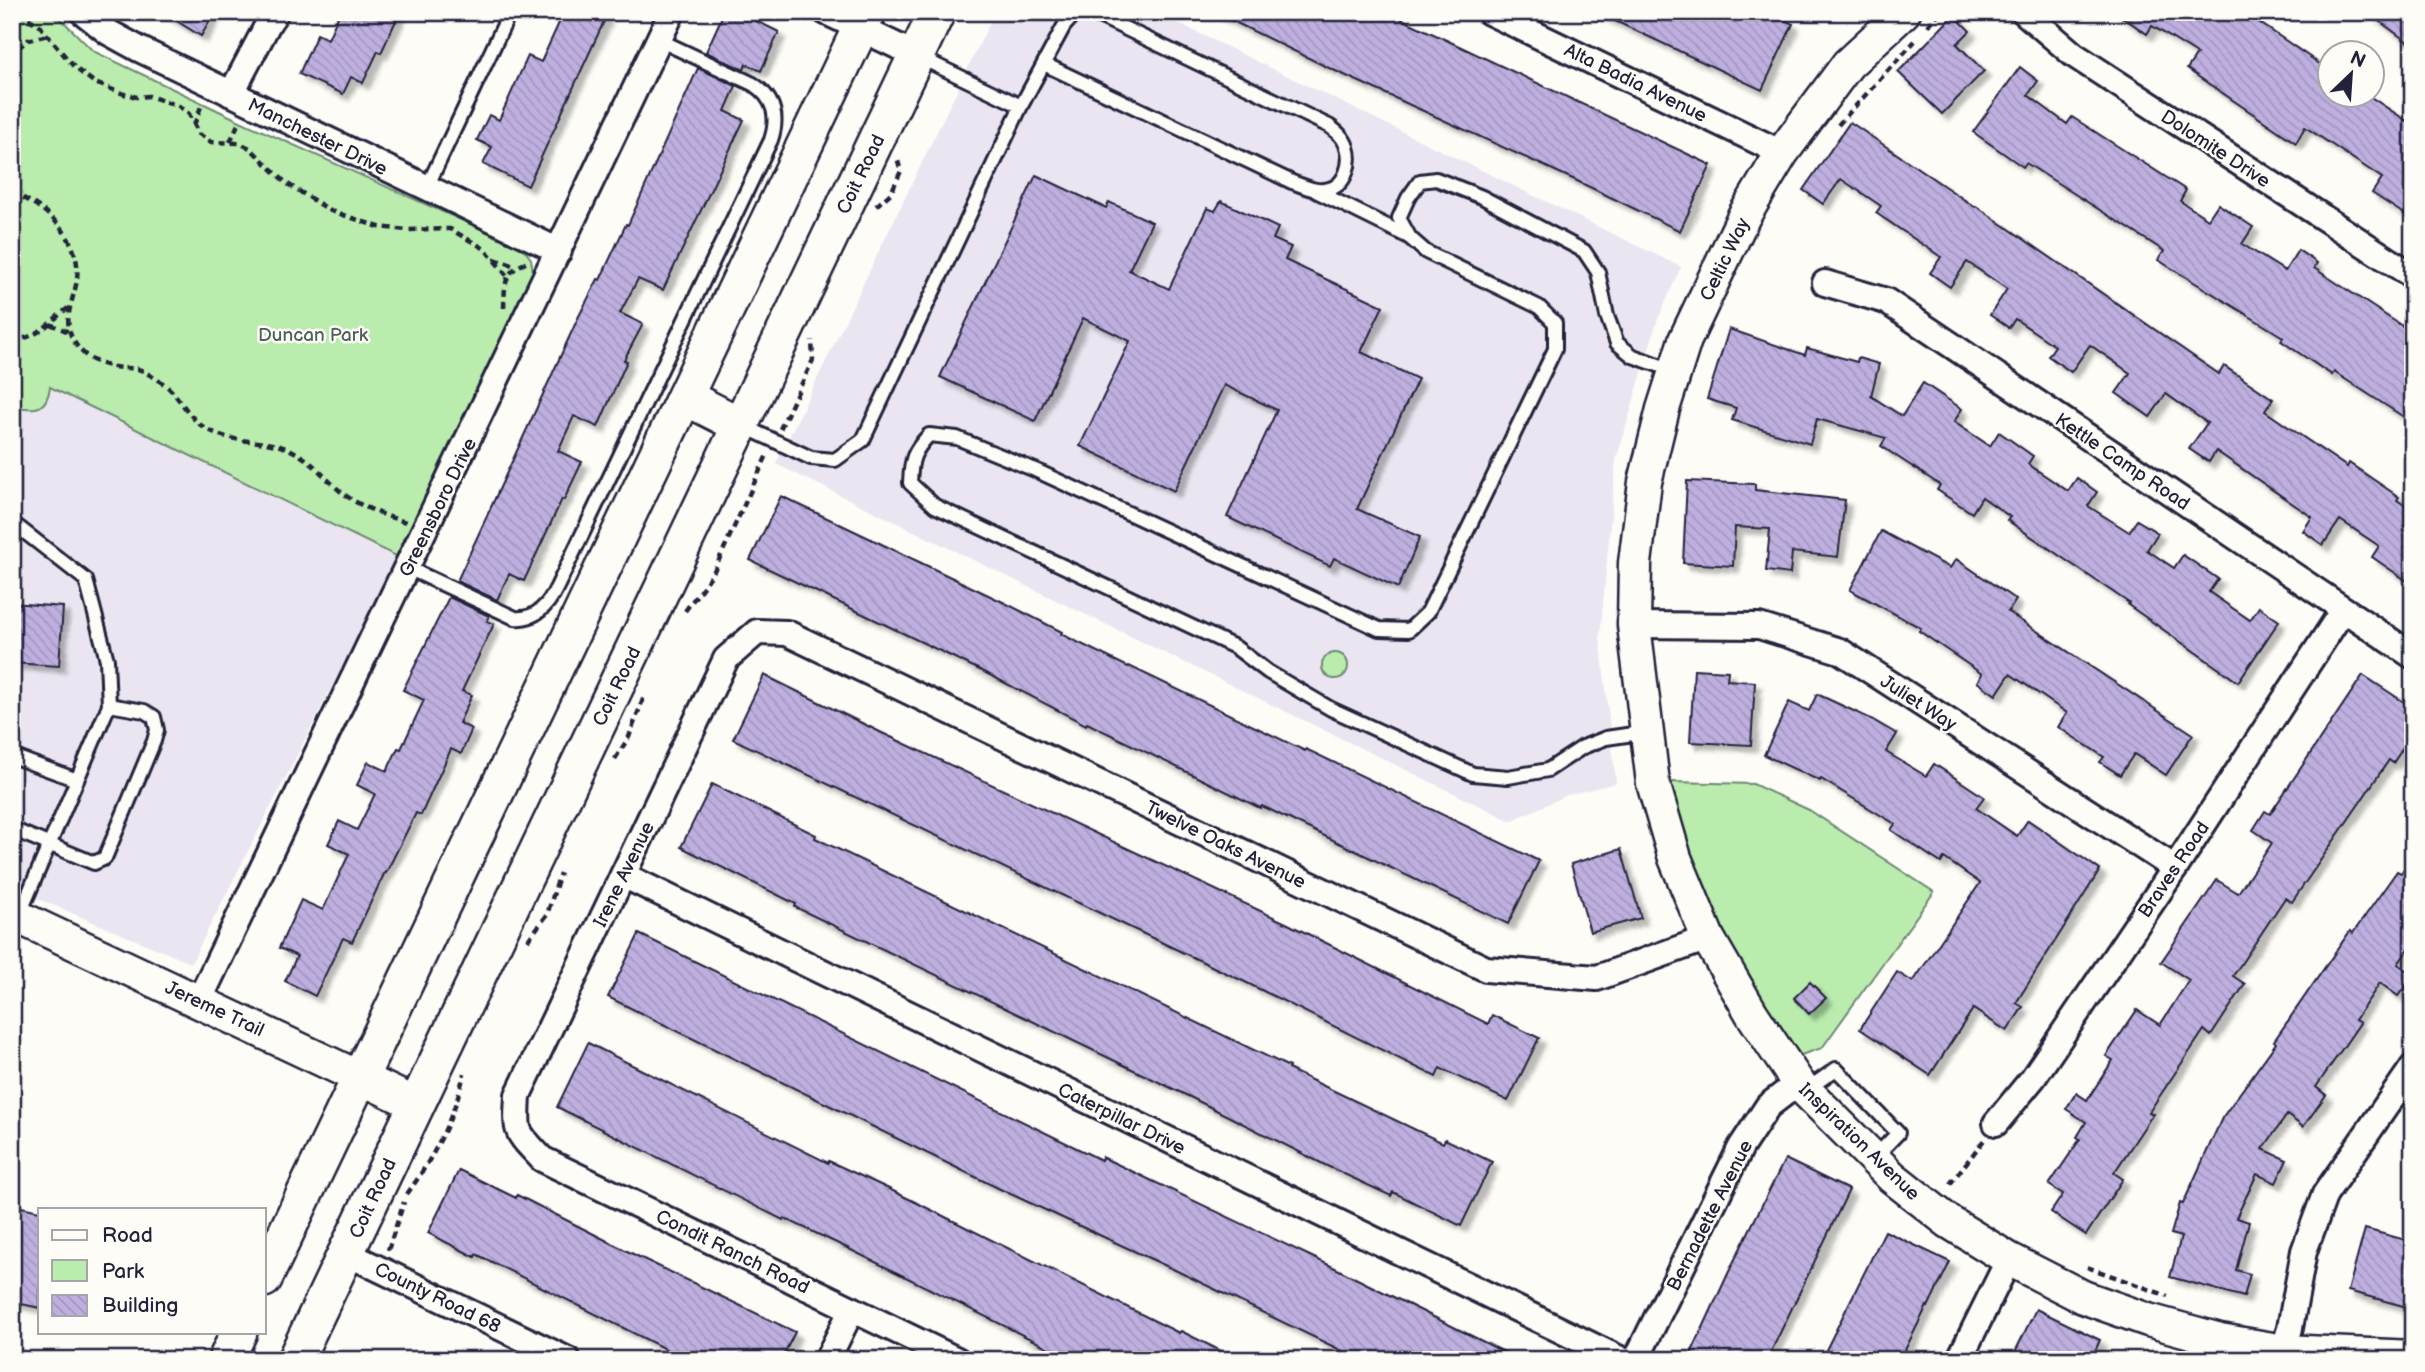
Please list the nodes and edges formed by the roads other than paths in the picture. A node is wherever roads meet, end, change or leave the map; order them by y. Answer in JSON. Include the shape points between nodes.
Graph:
{"nodes":[{"id":1,"x":83,"y":12,"type":"edge"},
{"id":2,"x":276,"y":12,"type":"edge"},
{"id":3,"x":510,"y":12,"type":"edge"},
{"id":4,"x":672,"y":12,"type":"edge"},
{"id":5,"x":826,"y":12,"type":"edge"},
{"id":6,"x":937,"y":12,"type":"edge"},
{"id":7,"x":1081,"y":12,"type":"edge"},
{"id":8,"x":1489,"y":12,"type":"edge"},
{"id":9,"x":1903,"y":12,"type":"edge"},
{"id":10,"x":2024,"y":12,"type":"edge"},
{"id":11,"x":864,"y":20,"type":"edge"},
{"id":12,"x":659,"y":40,"type":"junction"},
{"id":13,"x":916,"y":55,"type":"junction"},
{"id":14,"x":1044,"y":64,"type":"junction"},
{"id":15,"x":230,"y":94,"type":"junction"},
{"id":16,"x":1021,"y":106,"type":"junction"},
{"id":17,"x":1783,"y":153,"type":"junction"},
{"id":18,"x":427,"y":187,"type":"junction"},
{"id":19,"x":1315,"y":191,"type":"junction"},
{"id":20,"x":1410,"y":238,"type":"junction"},
{"id":21,"x":549,"y":246,"type":"junction"},
{"id":22,"x":2413,"y":276,"type":"edge"},
{"id":23,"x":1825,"y":283,"type":"dead end"},
{"id":24,"x":1675,"y":371,"type":"junction"},
{"id":25,"x":685,"y":397,"type":"junction"},
{"id":26,"x":740,"y":425,"type":"junction"},
{"id":27,"x":13,"y":523,"type":"edge"},
{"id":28,"x":1636,"y":551,"type":"joint"},
{"id":29,"x":408,"y":568,"type":"junction"},
{"id":30,"x":2343,"y":610,"type":"junction"},
{"id":31,"x":1634,"y":625,"type":"junction"},
{"id":32,"x":757,"y":632,"type":"joint"},
{"id":33,"x":2413,"y":656,"type":"edge"},
{"id":34,"x":109,"y":705,"type":"junction"},
{"id":35,"x":1647,"y":732,"type":"junction"},
{"id":36,"x":12,"y":756,"type":"edge"},
{"id":37,"x":77,"y":780,"type":"junction"},
{"id":38,"x":12,"y":829,"type":"edge"},
{"id":39,"x":50,"y":845,"type":"junction"},
{"id":40,"x":2175,"y":868,"type":"junction"},
{"id":41,"x":623,"y":875,"type":"junction"},
{"id":42,"x":15,"y":921,"type":"edge"},
{"id":43,"x":1708,"y":938,"type":"junction"},
{"id":44,"x":199,"y":1000,"type":"junction"},
{"id":45,"x":2413,"y":1067,"type":"edge"},
{"id":46,"x":360,"y":1077,"type":"junction"},
{"id":47,"x":1798,"y":1083,"type":"junction"},
{"id":48,"x":416,"y":1104,"type":"junction"},
{"id":49,"x":1996,"y":1123,"type":"road end"},
{"id":50,"x":517,"y":1130,"type":"joint"},
{"id":51,"x":346,"y":1253,"type":"junction"},
{"id":52,"x":2009,"y":1259,"type":"junction"},
{"id":53,"x":266,"y":1275,"type":"edge"},
{"id":54,"x":852,"y":1309,"type":"junction"},
{"id":55,"x":238,"y":1334,"type":"edge"},
{"id":56,"x":2282,"y":1355,"type":"edge"},
{"id":57,"x":2413,"y":1357,"type":"edge"},
{"id":58,"x":226,"y":1360,"type":"edge"},
{"id":59,"x":295,"y":1360,"type":"edge"},
{"id":60,"x":568,"y":1360,"type":"edge"},
{"id":61,"x":827,"y":1360,"type":"edge"},
{"id":62,"x":957,"y":1360,"type":"edge"},
{"id":63,"x":1622,"y":1360,"type":"edge"},
{"id":64,"x":1636,"y":1360,"type":"edge"},
{"id":65,"x":1959,"y":1360,"type":"edge"}],
"edges":[{"from":1,"to":15,"type":"street","name":"Manchester Drive","via":[[108,32]]},
{"from":2,"to":15,"type":"street"},
{"from":3,"to":18,"type":"lane"},
{"from":4,"to":12,"type":"street","name":"Greensboro Drive"},
{"from":5,"to":11,"type":"street"},
{"from":6,"to":13,"type":"main road","name":"Coit Road"},
{"from":7,"to":14,"type":"lane","via":[[1064,26]]},
{"from":7,"to":19,"type":"lane","via":[[1099,16],[1340,134],[1347,146],[1346,172],[1331,189]]},
{"from":8,"to":17,"type":"street","name":"Alta Badia Avenue"},
{"from":9,"to":17,"type":"street","name":"Celtic Way","via":[[1848,64]]},
{"from":10,"to":22,"type":"street","name":"Dolomite Drive","via":[[2074,55]]},
{"from":11,"to":13,"type":"street"},
{"from":11,"to":25,"type":"main road"},
{"from":12,"to":21,"type":"street","name":"Greensboro Drive"},
{"from":12,"to":29,"type":"lane","via":[[766,94],[775,123],[771,140],[547,605],[533,615],[515,618]]},
{"from":13,"to":16,"type":"lane"},
{"from":13,"to":26,"type":"main road","name":"Coit Road"},
{"from":14,"to":16,"type":"lane"},
{"from":14,"to":19,"type":"lane"},
{"from":15,"to":18,"type":"street","name":"Manchester Drive"},
{"from":16,"to":26,"type":"lane","via":[[863,440],[835,460],[811,458]]},
{"from":17,"to":24,"type":"street","name":"Celtic Way","via":[[1744,216]]},
{"from":18,"to":21,"type":"street","name":"Manchester Drive"},
{"from":19,"to":20,"type":"lane"},
{"from":20,"to":24,"type":"lane","via":[[1399,218],[1420,181],[1436,179],[1482,197],[1584,251],[1598,272],[1617,343],[1633,356]]},
{"from":20,"to":35,"type":"lane","via":[[1426,252],[1539,307],[1555,323],[1555,349],[1428,612],[1409,630],[1380,629],[957,438],[929,435],[914,450],[910,482],[935,506],[1235,647],[1331,709],[1473,774],[1508,777],[1548,770],[1606,738]]},
{"from":21,"to":29,"type":"street","name":"Greensboro Drive"},
{"from":23,"to":30,"type":"street","name":"Kettle Camp Road","via":[[1886,301]]},
{"from":24,"to":28,"type":"street","name":"Celtic Way","via":[[1645,482]]},
{"from":25,"to":26,"type":"main road"},
{"from":25,"to":46,"type":"main road"},
{"from":26,"to":48,"type":"main road","name":"Coit Road"},
{"from":27,"to":34,"type":"lane","via":[[86,580],[107,660]]},
{"from":28,"to":31,"type":"street","name":"Inspiration Avenue"},
{"from":29,"to":44,"type":"street","name":"Greensboro Drive"},
{"from":30,"to":33,"type":"street","name":"Kettle Camp Road"},
{"from":30,"to":40,"type":"street","name":"Braves Road"},
{"from":31,"to":35,"type":"street","name":"Inspiration Avenue"},
{"from":31,"to":40,"type":"street","name":"Juliet Way","via":[[1759,626],[1840,650]]},
{"from":32,"to":41,"type":"street","name":"Irene Avenue","via":[[726,659]]},
{"from":32,"to":43,"type":"street","name":"Twelve Oaks Avenue","via":[[787,633],[1486,969],[1597,978]]},
{"from":34,"to":37,"type":"lane"},
{"from":34,"to":39,"type":"lane","via":[[144,711],[154,717],[158,730],[134,793],[100,862]]},
{"from":35,"to":43,"type":"street","name":"Inspiration Avenue","via":[[1653,783],[1675,858]]},
{"from":36,"to":37,"type":"lane"},
{"from":37,"to":39,"type":"lane"},
{"from":38,"to":39,"type":"lane"},
{"from":39,"to":42,"type":"lane"},
{"from":40,"to":49,"type":"street","name":"Braves Road","via":[[2033,1078]]},
{"from":41,"to":50,"type":"street","name":"Irene Avenue","via":[[518,1095]]},
{"from":41,"to":63,"type":"street","name":"Caterpillar Drive"},
{"from":42,"to":44,"type":"street","name":"Jereme Trail"},
{"from":43,"to":47,"type":"street","name":"Inspiration Avenue"},
{"from":44,"to":46,"type":"street","name":"Jereme Trail"},
{"from":45,"to":56,"type":"street","via":[[2325,1194],[2304,1251]]},
{"from":46,"to":48,"type":"street","name":"Jereme Trail"},
{"from":46,"to":53,"type":"main road"},
{"from":47,"to":52,"type":"street","name":"Inspiration Avenue","via":[[1892,1177],[1949,1222]]},
{"from":47,"to":64,"type":"street","name":"Bernadette Avenue","via":[[1768,1106],[1741,1147]]},
{"from":48,"to":51,"type":"main road","name":"Coit Road"},
{"from":50,"to":54,"type":"street","name":"Condit Ranch Road","via":[[542,1159]]},
{"from":51,"to":59,"type":"main road","name":"Coit Road"},
{"from":51,"to":60,"type":"street","name":"County Road 68"},
{"from":52,"to":56,"type":"street","name":"Inspiration Avenue","via":[[2084,1297],[2148,1320]]},
{"from":52,"to":65,"type":"street"},
{"from":54,"to":61,"type":"street"},
{"from":54,"to":62,"type":"street","name":"Condit Ranch Road"},
{"from":55,"to":58,"type":"main road"},
{"from":56,"to":57,"type":"street","name":"Inspiration Avenue"}]}
